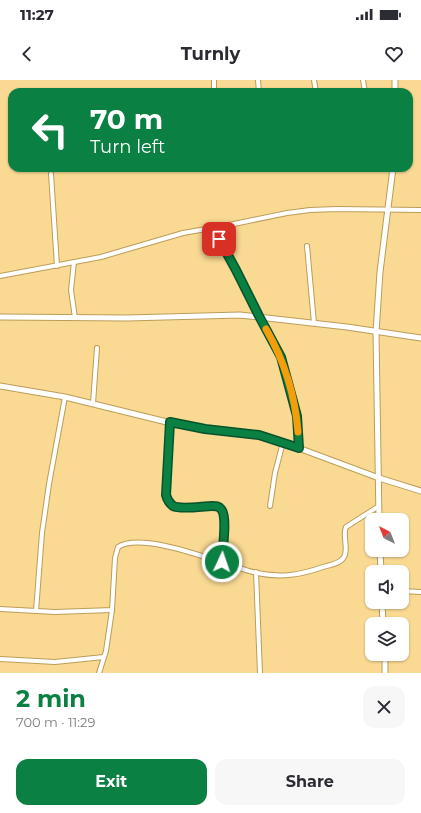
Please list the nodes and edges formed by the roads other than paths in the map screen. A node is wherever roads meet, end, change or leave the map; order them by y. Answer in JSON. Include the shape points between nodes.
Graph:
{"nodes":[{"id":1,"x":393,"y":172,"type":"edge"},
{"id":2,"x":51,"y":174,"type":"dead end"},
{"id":3,"x":388,"y":210,"type":"junction"},
{"id":4,"x":421,"y":210,"type":"edge"},
{"id":5,"x":212,"y":229,"type":"junction"},
{"id":6,"x":307,"y":246,"type":"dead end"},
{"id":7,"x":74,"y":262,"type":"junction"},
{"id":8,"x":57,"y":266,"type":"junction"},
{"id":9,"x":0,"y":276,"type":"edge"},
{"id":10,"x":259,"y":316,"type":"junction"},
{"id":11,"x":0,"y":317,"type":"edge"},
{"id":12,"x":74,"y":318,"type":"junction"},
{"id":13,"x":314,"y":323,"type":"junction"},
{"id":14,"x":376,"y":332,"type":"junction"},
{"id":15,"x":421,"y":338,"type":"edge"},
{"id":16,"x":97,"y":348,"type":"dead end"},
{"id":17,"x":0,"y":386,"type":"edge"},
{"id":18,"x":65,"y":397,"type":"junction"},
{"id":19,"x":93,"y":403,"type":"junction"},
{"id":20,"x":170,"y":422,"type":"junction"},
{"id":21,"x":283,"y":442,"type":"junction"},
{"id":22,"x":299,"y":448,"type":"junction"},
{"id":23,"x":379,"y":478,"type":"junction"},
{"id":24,"x":421,"y":491,"type":"edge"},
{"id":25,"x":270,"y":506,"type":"dead end"},
{"id":26,"x":379,"y":506,"type":"junction"},
{"id":27,"x":379,"y":513,"type":"edge"},
{"id":28,"x":222,"y":562,"type":"junction"},
{"id":29,"x":256,"y":572,"type":"junction"},
{"id":30,"x":409,"y":591,"type":"edge"},
{"id":31,"x":421,"y":592,"type":"edge"},
{"id":32,"x":0,"y":609,"type":"edge"},
{"id":33,"x":112,"y":610,"type":"junction"},
{"id":34,"x":36,"y":611,"type":"junction"},
{"id":35,"x":104,"y":657,"type":"junction"},
{"id":36,"x":0,"y":659,"type":"edge"},
{"id":37,"x":385,"y":661,"type":"edge"},
{"id":38,"x":99,"y":673,"type":"edge"},
{"id":39,"x":260,"y":673,"type":"edge"},
{"id":40,"x":386,"y":673,"type":"edge"}],
"edges":[{"from":1,"to":3,"type":"street"},
{"from":2,"to":8,"type":"street"},
{"from":3,"to":4,"type":"street"},
{"from":3,"to":5,"type":"street","via":[[310,210]]},
{"from":3,"to":14,"type":"street"},
{"from":5,"to":7,"type":"street","via":[[183,233],[118,253]]},
{"from":5,"to":10,"type":"street"},
{"from":6,"to":13,"type":"street"},
{"from":7,"to":8,"type":"street"},
{"from":7,"to":12,"type":"street","via":[[71,290]]},
{"from":8,"to":9,"type":"street"},
{"from":10,"to":12,"type":"street","via":[[220,314]]},
{"from":10,"to":13,"type":"street"},
{"from":10,"to":22,"type":"street","via":[[284,364],[297,416]]},
{"from":11,"to":12,"type":"street"},
{"from":13,"to":14,"type":"street"},
{"from":14,"to":15,"type":"street"},
{"from":14,"to":23,"type":"street"},
{"from":16,"to":19,"type":"street"},
{"from":17,"to":18,"type":"street"},
{"from":18,"to":19,"type":"street"},
{"from":18,"to":34,"type":"street","via":[[42,533]]},
{"from":19,"to":20,"type":"street"},
{"from":20,"to":21,"type":"street","via":[[259,435]]},
{"from":20,"to":28,"type":"street","via":[[166,495],[173,506],[180,508],[217,506],[222,510]]},
{"from":21,"to":22,"type":"street"},
{"from":21,"to":25,"type":"street"},
{"from":22,"to":23,"type":"street"},
{"from":23,"to":24,"type":"street"},
{"from":23,"to":26,"type":"street"},
{"from":26,"to":27,"type":"street"},
{"from":26,"to":29,"type":"street","via":[[346,527],[346,554],[338,562],[301,574],[285,576]]},
{"from":28,"to":29,"type":"street"},
{"from":28,"to":33,"type":"street","via":[[183,550],[151,544],[124,543],[118,547],[115,558]]},
{"from":29,"to":39,"type":"street"},
{"from":30,"to":31,"type":"street"},
{"from":32,"to":34,"type":"street"},
{"from":33,"to":34,"type":"street"},
{"from":33,"to":35,"type":"street"},
{"from":35,"to":36,"type":"street","via":[[55,662]]},
{"from":35,"to":38,"type":"street"},
{"from":37,"to":40,"type":"street"}]}
